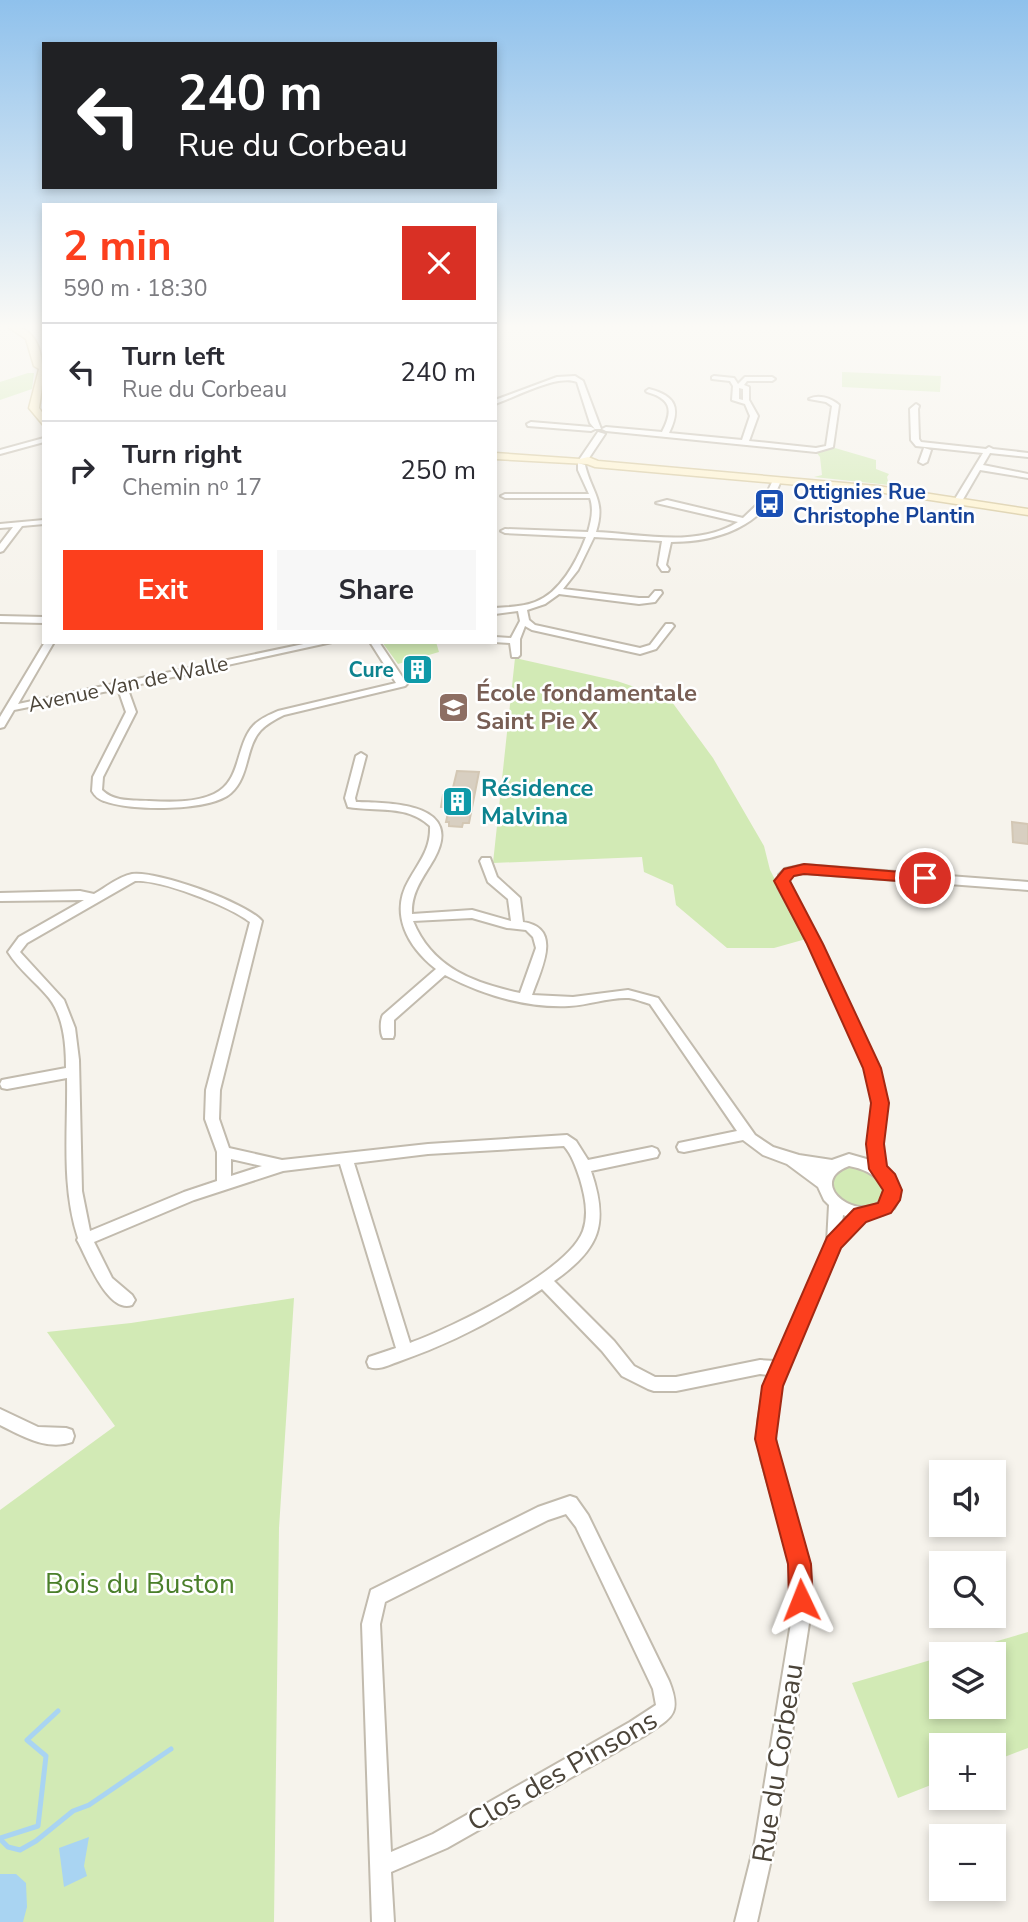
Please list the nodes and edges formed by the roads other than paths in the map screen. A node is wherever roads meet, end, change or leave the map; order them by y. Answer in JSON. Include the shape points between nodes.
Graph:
{"nodes":[{"id":1,"x":588,"y":415,"type":"edge"},
{"id":2,"x":671,"y":415,"type":"edge"},
{"id":3,"x":751,"y":415,"type":"edge"},
{"id":4,"x":834,"y":415,"type":"edge"},
{"id":5,"x":914,"y":415,"type":"edge"},
{"id":6,"x":531,"y":424,"type":"dead end"},
{"id":7,"x":595,"y":431,"type":"junction"},
{"id":8,"x":664,"y":436,"type":"junction"},
{"id":9,"x":42,"y":441,"type":"edge"},
{"id":10,"x":744,"y":443,"type":"junction"},
{"id":11,"x":919,"y":444,"type":"junction"},
{"id":12,"x":941,"y":446,"type":"junction"},
{"id":13,"x":989,"y":449,"type":"junction"},
{"id":14,"x":926,"y":450,"type":"junction"},
{"id":15,"x":0,"y":452,"type":"edge"},
{"id":16,"x":1002,"y":452,"type":"junction"},
{"id":17,"x":497,"y":456,"type":"edge"},
{"id":18,"x":1028,"y":456,"type":"edge"},
{"id":19,"x":589,"y":461,"type":"junction"},
{"id":20,"x":923,"y":462,"type":"dead end"},
{"id":21,"x":979,"y":467,"type":"junction"},
{"id":22,"x":991,"y":469,"type":"junction"},
{"id":23,"x":1028,"y":476,"type":"edge"},
{"id":24,"x":777,"y":480,"type":"junction"},
{"id":25,"x":505,"y":495,"type":"dead end"},
{"id":26,"x":593,"y":496,"type":"junction"},
{"id":27,"x":959,"y":499,"type":"junction"},
{"id":28,"x":660,"y":503,"type":"dead end"},
{"id":29,"x":1028,"y":512,"type":"edge"},
{"id":30,"x":744,"y":521,"type":"junction"},
{"id":31,"x":42,"y":522,"type":"edge"},
{"id":32,"x":20,"y":524,"type":"junction"},
{"id":33,"x":0,"y":526,"type":"edge"},
{"id":34,"x":505,"y":531,"type":"dead end"},
{"id":35,"x":589,"y":534,"type":"junction"},
{"id":36,"x":667,"y":539,"type":"junction"},
{"id":37,"x":0,"y":549,"type":"edge"},
{"id":38,"x":664,"y":569,"type":"dead end"},
{"id":39,"x":556,"y":591,"type":"junction"},
{"id":40,"x":658,"y":593,"type":"dead end"},
{"id":41,"x":523,"y":608,"type":"junction"},
{"id":42,"x":497,"y":611,"type":"edge"},
{"id":43,"x":0,"y":619,"type":"edge"},
{"id":44,"x":42,"y":620,"type":"edge"},
{"id":45,"x":525,"y":621,"type":"junction"},
{"id":46,"x":669,"y":626,"type":"dead end"},
{"id":47,"x":497,"y":640,"type":"edge"},
{"id":48,"x":517,"y":641,"type":"junction"},
{"id":49,"x":49,"y":644,"type":"edge"},
{"id":50,"x":271,"y":644,"type":"edge"},
{"id":51,"x":319,"y":644,"type":"edge"},
{"id":52,"x":375,"y":644,"type":"edge"},
{"id":53,"x":276,"y":653,"type":"junction"},
{"id":54,"x":516,"y":655,"type":"dead end"},
{"id":55,"x":122,"y":686,"type":"junction"},
{"id":56,"x":11,"y":708,"type":"junction"},
{"id":57,"x":0,"y":725,"type":"edge"},
{"id":58,"x":361,"y":756,"type":"dead end"},
{"id":59,"x":486,"y":861,"type":"dead end"},
{"id":60,"x":1028,"y":886,"type":"edge"},
{"id":61,"x":53,"y":896,"type":"junction"},
{"id":62,"x":0,"y":897,"type":"edge"},
{"id":63,"x":94,"y":898,"type":"junction"},
{"id":64,"x":66,"y":915,"type":"junction"},
{"id":65,"x":407,"y":918,"type":"junction"},
{"id":66,"x":517,"y":925,"type":"junction"},
{"id":67,"x":444,"y":969,"type":"junction"},
{"id":68,"x":524,"y":999,"type":"junction"},
{"id":69,"x":388,"y":1035,"type":"dead end"},
{"id":70,"x":72,"y":1072,"type":"junction"},
{"id":71,"x":7,"y":1084,"type":"dead end"},
{"id":72,"x":747,"y":1134,"type":"junction"},
{"id":73,"x":875,"y":1144,"type":"junction"},
{"id":74,"x":684,"y":1147,"type":"dead end"},
{"id":75,"x":224,"y":1152,"type":"junction"},
{"id":76,"x":652,"y":1153,"type":"dead end"},
{"id":77,"x":345,"y":1158,"type":"junction"},
{"id":78,"x":790,"y":1160,"type":"junction"},
{"id":79,"x":858,"y":1161,"type":"junction"},
{"id":80,"x":283,"y":1164,"type":"junction"},
{"id":81,"x":832,"y":1166,"type":"junction"},
{"id":82,"x":583,"y":1167,"type":"junction"},
{"id":83,"x":878,"y":1169,"type":"junction"},
{"id":84,"x":823,"y":1183,"type":"junction"},
{"id":85,"x":224,"y":1184,"type":"junction"},
{"id":86,"x":836,"y":1205,"type":"junction"},
{"id":87,"x":861,"y":1214,"type":"junction"},
{"id":88,"x":85,"y":1240,"type":"junction"},
{"id":89,"x":834,"y":1243,"type":"junction"},
{"id":90,"x":543,"y":1280,"type":"junction"},
{"id":91,"x":127,"y":1300,"type":"dead end"},
{"id":92,"x":405,"y":1352,"type":"junction"},
{"id":93,"x":375,"y":1362,"type":"dead end"},
{"id":94,"x":779,"y":1369,"type":"junction"},
{"id":95,"x":0,"y":1417,"type":"edge"},
{"id":96,"x":66,"y":1436,"type":"dead end"},
{"id":97,"x":382,"y":1866,"type":"junction"},
{"id":98,"x":383,"y":1922,"type":"edge"},
{"id":99,"x":746,"y":1922,"type":"edge"}],
"edges":[{"from":1,"to":7,"type":"street"},
{"from":2,"to":8,"type":"street"},
{"from":3,"to":10,"type":"street"},
{"from":4,"to":10,"type":"street","via":[[829,442],[802,449]]},
{"from":5,"to":11,"type":"street"},
{"from":6,"to":7,"type":"street"},
{"from":7,"to":8,"type":"street"},
{"from":7,"to":19,"type":"street"},
{"from":8,"to":10,"type":"street"},
{"from":9,"to":15,"type":"street"},
{"from":11,"to":12,"type":"street"},
{"from":11,"to":14,"type":"street"},
{"from":12,"to":13,"type":"street"},
{"from":12,"to":14,"type":"street"},
{"from":13,"to":16,"type":"street"},
{"from":13,"to":21,"type":"street"},
{"from":14,"to":20,"type":"street"},
{"from":16,"to":18,"type":"street"},
{"from":16,"to":22,"type":"street"},
{"from":17,"to":19,"type":"main road"},
{"from":19,"to":24,"type":"main road"},
{"from":19,"to":26,"type":"street","via":[[583,474]]},
{"from":21,"to":22,"type":"street"},
{"from":21,"to":27,"type":"street"},
{"from":22,"to":23,"type":"street"},
{"from":24,"to":27,"type":"main road"},
{"from":24,"to":30,"type":"street","via":[[775,492]]},
{"from":25,"to":26,"type":"street"},
{"from":26,"to":35,"type":"street","via":[[596,512]]},
{"from":27,"to":29,"type":"main road"},
{"from":28,"to":30,"type":"street"},
{"from":30,"to":36,"type":"street","via":[[715,536]]},
{"from":31,"to":32,"type":"street"},
{"from":32,"to":33,"type":"street"},
{"from":32,"to":37,"type":"street"},
{"from":34,"to":35,"type":"street"},
{"from":35,"to":36,"type":"street"},
{"from":35,"to":39,"type":"street","via":[[577,565]]},
{"from":36,"to":38,"type":"street"},
{"from":39,"to":40,"type":"street","via":[[639,601],[652,600]]},
{"from":39,"to":41,"type":"street"},
{"from":41,"to":42,"type":"street"},
{"from":41,"to":45,"type":"street"},
{"from":43,"to":44,"type":"street"},
{"from":45,"to":46,"type":"street","via":[[640,651],[657,645]]},
{"from":45,"to":48,"type":"street"},
{"from":47,"to":48,"type":"street"},
{"from":48,"to":54,"type":"street"},
{"from":49,"to":56,"type":"street"},
{"from":50,"to":53,"type":"street"},
{"from":51,"to":53,"type":"street","name":"Avenue Van de Walle"},
{"from":52,"to":55,"type":"street","via":[[402,684],[264,720],[253,733],[231,787],[218,797],[196,802],[129,803],[104,798],[96,787],[131,712]]},
{"from":53,"to":55,"type":"street","name":"Avenue Van de Walle"},
{"from":55,"to":56,"type":"street","name":"Avenue Van de Walle"},
{"from":56,"to":57,"type":"street"},
{"from":58,"to":65,"type":"street","via":[[352,805],[392,807],[429,817],[435,825],[430,855],[409,888]]},
{"from":59,"to":66,"type":"street","via":[[492,879],[514,898]]},
{"from":60,"to":73,"type":"street","name":"Rue du Corbeau","via":[[810,869],[789,872],[783,878],[877,1084],[880,1111]]},
{"from":61,"to":62,"type":"street"},
{"from":61,"to":63,"type":"street"},
{"from":61,"to":64,"type":"street"},
{"from":63,"to":64,"type":"street"},
{"from":63,"to":75,"type":"street","via":[[125,880],[144,877],[231,906],[254,919],[214,1090],[212,1119]]},
{"from":64,"to":70,"type":"street","via":[[23,940],[14,952],[62,1007],[69,1028]]},
{"from":65,"to":66,"type":"street","via":[[472,914]]},
{"from":65,"to":67,"type":"street","via":[[417,943]]},
{"from":66,"to":68,"type":"street","via":[[530,926],[542,943]]},
{"from":67,"to":68,"type":"street","via":[[494,993]]},
{"from":67,"to":69,"type":"street","via":[[388,1018]]},
{"from":68,"to":72,"type":"street","via":[[579,1002],[629,993],[654,1001]]},
{"from":70,"to":71,"type":"street"},
{"from":70,"to":88,"type":"street","via":[[74,1190]]},
{"from":72,"to":74,"type":"street"},
{"from":72,"to":78,"type":"street","via":[[763,1149]]},
{"from":73,"to":79,"type":"street"},
{"from":73,"to":83,"type":"street","name":"Rue du Corbeau"},
{"from":75,"to":80,"type":"street"},
{"from":75,"to":85,"type":"street"},
{"from":76,"to":82,"type":"street"},
{"from":77,"to":80,"type":"street"},
{"from":77,"to":82,"type":"street","via":[[560,1139],[574,1147]]},
{"from":77,"to":92,"type":"street"},
{"from":78,"to":81,"type":"street"},
{"from":78,"to":84,"type":"street"},
{"from":79,"to":81,"type":"street"},
{"from":79,"to":83,"type":"street"},
{"from":80,"to":85,"type":"street"},
{"from":81,"to":84,"type":"street"},
{"from":82,"to":90,"type":"street","via":[[594,1201],[593,1226],[575,1256]]},
{"from":83,"to":87,"type":"street","name":"Rue du Corbeau","via":[[889,1180],[891,1200],[874,1213]]},
{"from":84,"to":86,"type":"street"},
{"from":85,"to":88,"type":"street"},
{"from":86,"to":87,"type":"street"},
{"from":86,"to":89,"type":"street","name":"Rue du Corbeau"},
{"from":87,"to":89,"type":"street","name":"Rue du Corbeau"},
{"from":88,"to":91,"type":"street","via":[[108,1285]]},
{"from":89,"to":94,"type":"street","name":"Rue du Corbeau"},
{"from":90,"to":92,"type":"street","via":[[470,1327]]},
{"from":90,"to":94,"type":"street","via":[[628,1371],[654,1384],[760,1367]]},
{"from":92,"to":93,"type":"street"},
{"from":94,"to":99,"type":"street","name":"Rue du Corbeau","via":[[772,1386],[765,1439],[800,1564],[801,1617],[765,1842]]},
{"from":95,"to":96,"type":"street","via":[[37,1435]]},
{"from":97,"to":97,"type":"street","name":"Clos des Pinsons","via":[[440,1841],[666,1709],[662,1688],[570,1504],[377,1596],[371,1624]]},
{"from":97,"to":98,"type":"street","name":"Clos des Pinsons"}]}
